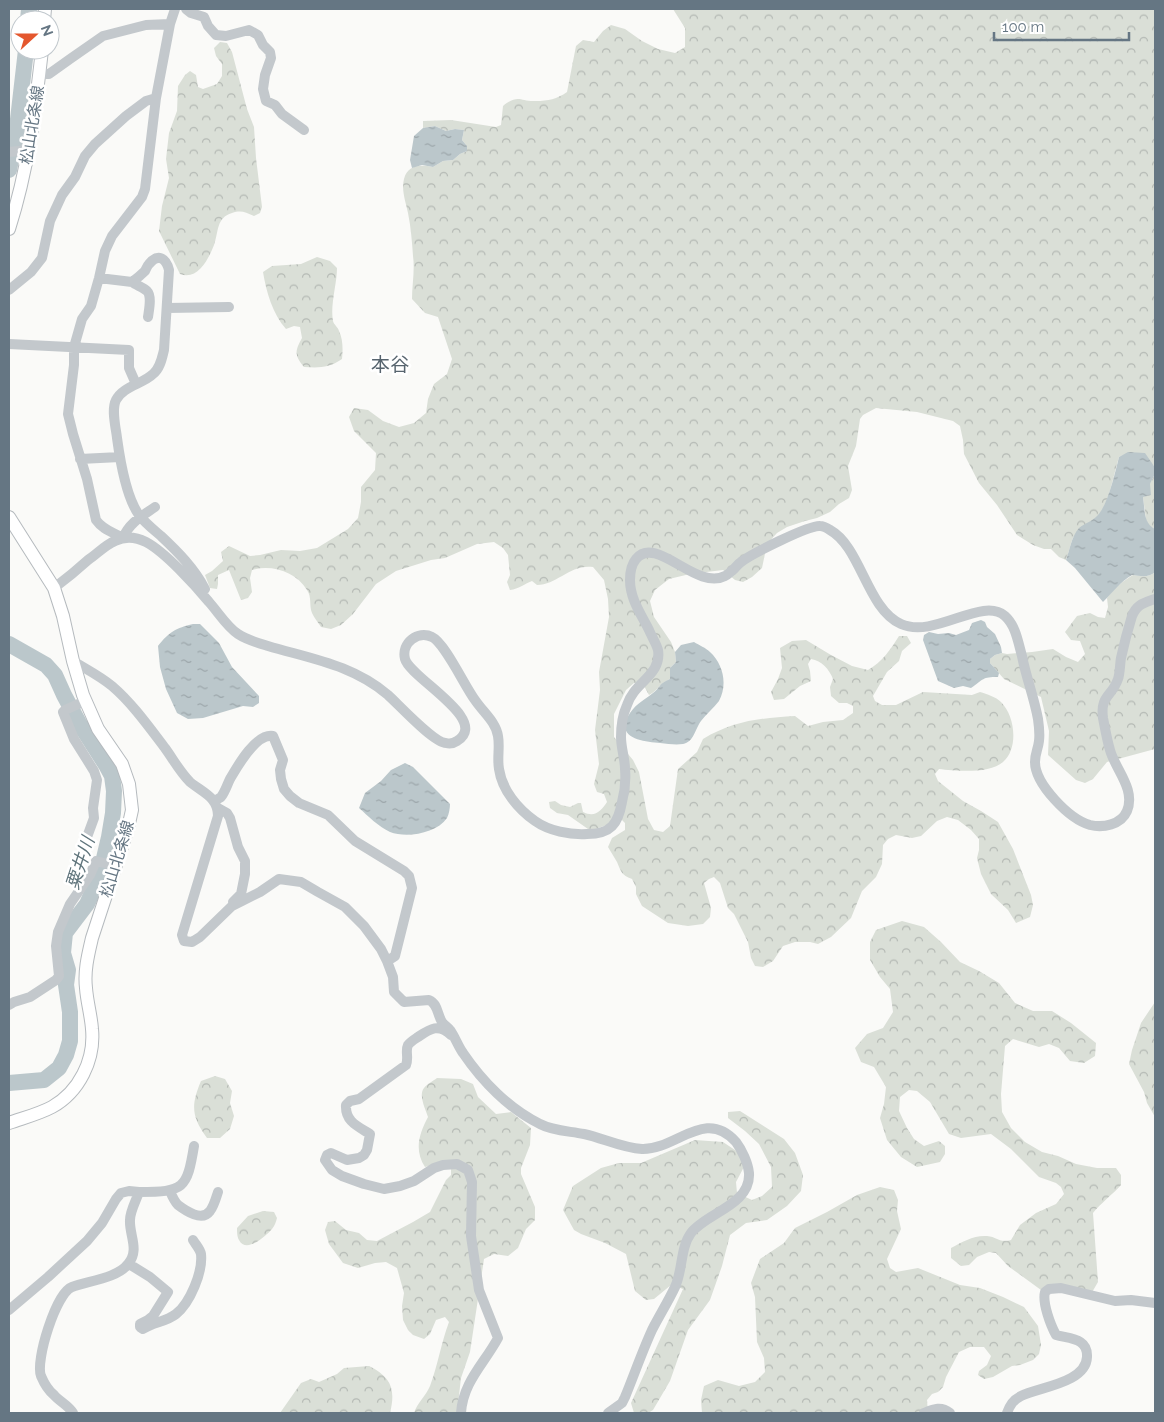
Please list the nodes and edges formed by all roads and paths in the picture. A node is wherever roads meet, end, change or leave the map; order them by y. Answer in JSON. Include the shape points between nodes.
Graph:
{"nodes":[{"id":1,"x":175,"y":9,"type":"edge"},
{"id":2,"x":186,"y":9,"type":"edge"},
{"id":3,"x":170,"y":24,"type":"junction"},
{"id":4,"x":41,"y":60,"type":"edge"},
{"id":5,"x":39,"y":74,"type":"junction"},
{"id":6,"x":156,"y":98,"type":"junction"},
{"id":7,"x":304,"y":130,"type":"dead end"},
{"id":8,"x":25,"y":150,"type":"junction"},
{"id":9,"x":9,"y":152,"type":"edge"},
{"id":10,"x":9,"y":229,"type":"edge"},
{"id":11,"x":99,"y":278,"type":"junction"},
{"id":12,"x":132,"y":282,"type":"junction"},
{"id":13,"x":9,"y":290,"type":"edge"},
{"id":14,"x":229,"y":307,"type":"dead end"},
{"id":15,"x":167,"y":308,"type":"junction"},
{"id":16,"x":148,"y":317,"type":"dead end"},
{"id":17,"x":9,"y":344,"type":"edge"},
{"id":18,"x":74,"y":347,"type":"junction"},
{"id":19,"x":136,"y":384,"type":"junction"},
{"id":20,"x":120,"y":457,"type":"junction"},
{"id":21,"x":80,"y":459,"type":"junction"},
{"id":22,"x":155,"y":508,"type":"dead end"},
{"id":23,"x":9,"y":517,"type":"edge"},
{"id":24,"x":140,"y":517,"type":"junction"},
{"id":25,"x":123,"y":538,"type":"junction"},
{"id":26,"x":185,"y":560,"type":"junction"},
{"id":27,"x":178,"y":568,"type":"junction"},
{"id":28,"x":54,"y":588,"type":"junction"},
{"id":29,"x":1155,"y":599,"type":"edge"},
{"id":30,"x":208,"y":600,"type":"junction"},
{"id":31,"x":73,"y":661,"type":"junction"},
{"id":32,"x":81,"y":703,"type":"junction"},
{"id":33,"x":216,"y":805,"type":"junction"},
{"id":34,"x":83,"y":848,"type":"dead end"},
{"id":35,"x":107,"y":864,"type":"junction"},
{"id":36,"x":232,"y":906,"type":"junction"},
{"id":37,"x":373,"y":938,"type":"junction"},
{"id":38,"x":392,"y":958,"type":"junction"},
{"id":39,"x":394,"y":992,"type":"junction"},
{"id":40,"x":9,"y":1006,"type":"edge"},
{"id":41,"x":455,"y":1039,"type":"junction"},
{"id":42,"x":9,"y":1123,"type":"edge"},
{"id":43,"x":194,"y":1146,"type":"dead end"},
{"id":44,"x":170,"y":1191,"type":"junction"},
{"id":45,"x":139,"y":1192,"type":"junction"},
{"id":46,"x":218,"y":1192,"type":"dead end"},
{"id":47,"x":193,"y":1240,"type":"dead end"},
{"id":48,"x":129,"y":1264,"type":"junction"},
{"id":49,"x":1155,"y":1303,"type":"edge"},
{"id":50,"x":9,"y":1310,"type":"edge"},
{"id":51,"x":73,"y":1413,"type":"edge"},
{"id":52,"x":461,"y":1413,"type":"edge"},
{"id":53,"x":608,"y":1413,"type":"edge"},
{"id":54,"x":924,"y":1413,"type":"edge"},
{"id":55,"x":950,"y":1413,"type":"edge"},
{"id":56,"x":1007,"y":1413,"type":"edge"}],
"edges":[{"from":1,"to":3,"type":"street"},
{"from":2,"to":7,"type":"street","via":[[204,17],[216,35],[249,30],[258,35],[271,58],[263,89],[266,101]]},
{"from":3,"to":5,"type":"street","via":[[146,25],[104,36],[50,74]]},
{"from":3,"to":6,"type":"street"},
{"from":4,"to":5,"type":"main road","name":"松山北条線"},
{"from":5,"to":8,"type":"main road","name":"松山北条線"},
{"from":6,"to":11,"type":"street","via":[[145,189],[112,236]]},
{"from":6,"to":13,"type":"street","via":[[146,101],[126,116],[86,156],[50,221],[42,258]]},
{"from":8,"to":9,"type":"street"},
{"from":8,"to":10,"type":"main road","name":"松山北条線","via":[[22,184]]},
{"from":11,"to":12,"type":"street"},
{"from":11,"to":18,"type":"street"},
{"from":12,"to":15,"type":"street","via":[[150,263],[165,259],[169,270]]},
{"from":12,"to":16,"type":"street","via":[[149,294]]},
{"from":14,"to":15,"type":"street"},
{"from":15,"to":19,"type":"street","via":[[161,362],[155,373]]},
{"from":17,"to":18,"type":"street"},
{"from":18,"to":19,"type":"street","via":[[129,350],[129,368]]},
{"from":18,"to":21,"type":"street","via":[[68,414]]},
{"from":19,"to":20,"type":"street","via":[[116,401]]},
{"from":20,"to":21,"type":"street"},
{"from":20,"to":24,"type":"street"},
{"from":21,"to":25,"type":"street","via":[[96,520],[106,530]]},
{"from":22,"to":24,"type":"street"},
{"from":23,"to":28,"type":"main road","name":"松山北条線"},
{"from":24,"to":25,"type":"street"},
{"from":24,"to":26,"type":"street"},
{"from":25,"to":27,"type":"street","via":[[149,544]]},
{"from":25,"to":28,"type":"street","via":[[111,542]]},
{"from":26,"to":27,"type":"street"},
{"from":26,"to":30,"type":"street","via":[[203,586]]},
{"from":27,"to":30,"type":"street"},
{"from":28,"to":31,"type":"main road","name":"松山北条線"},
{"from":29,"to":30,"type":"street","via":[[1136,608],[1132,616],[1120,673],[1105,698],[1103,708],[1110,753],[1128,793],[1127,811],[1124,818],[1116,822],[1094,826],[1070,814],[1040,781],[1035,761],[1039,740],[1037,717],[1019,641],[1013,627],[1000,612],[978,611],[940,624],[906,626],[886,614],[841,539],[828,528],[819,526],[798,532],[752,555],[721,578],[693,574],[673,561],[644,553],[634,562],[630,580],[636,607],[658,651],[657,664],[634,689],[624,714],[621,738],[626,780],[619,817],[610,829],[580,835],[539,824],[510,798],[499,770],[496,729],[441,645],[432,637],[423,635],[410,640],[405,649],[405,659],[462,716],[464,734],[447,744],[435,739],[388,695],[361,675],[258,643],[234,632]]},
{"from":31,"to":32,"type":"main road","name":"松山北条線"},
{"from":31,"to":33,"type":"street","via":[[92,672],[128,702],[189,781]]},
{"from":32,"to":34,"type":"street","via":[[63,712],[97,780],[94,818]]},
{"from":32,"to":35,"type":"main road","name":"松山北条線","via":[[122,764],[129,784],[132,810],[128,828]]},
{"from":33,"to":36,"type":"street","via":[[227,812],[244,861],[241,894]]},
{"from":33,"to":36,"type":"street","via":[[218,816],[182,934],[184,941],[192,942],[200,937]]},
{"from":33,"to":38,"type":"street","via":[[253,746],[262,738],[273,736],[283,760],[281,779],[290,796],[328,815],[355,841],[410,876],[412,888]]},
{"from":35,"to":40,"type":"street","via":[[96,861],[70,904],[58,932],[59,976],[30,997]]},
{"from":35,"to":42,"type":"main road","name":"松山北条線","via":[[86,970],[92,1029],[89,1063],[74,1088],[59,1102]]},
{"from":36,"to":37,"type":"street","via":[[279,879],[301,882],[345,908]]},
{"from":37,"to":38,"type":"street","via":[[382,943]]},
{"from":37,"to":39,"type":"street","via":[[391,970]]},
{"from":38,"to":39,"type":"street","via":[[398,983]]},
{"from":39,"to":41,"type":"street","via":[[404,1002],[432,1001]]},
{"from":41,"to":52,"type":"street","via":[[445,1029],[438,1028],[430,1029],[409,1043],[406,1065],[346,1105],[348,1119],[370,1134],[364,1155],[347,1160],[331,1153],[325,1160],[342,1176],[384,1189],[414,1181],[443,1165],[457,1164],[468,1170],[473,1198],[471,1236],[479,1290],[498,1338],[474,1373]]},
{"from":41,"to":53,"type":"street","via":[[481,1078],[514,1109],[547,1128],[643,1149],[710,1128],[727,1133],[738,1144],[747,1164],[749,1175],[742,1193],[690,1234],[676,1286],[651,1331],[622,1403]]},
{"from":43,"to":44,"type":"street","via":[[190,1172],[184,1183]]},
{"from":44,"to":45,"type":"street"},
{"from":44,"to":46,"type":"street","via":[[178,1205],[198,1216],[210,1212]]},
{"from":45,"to":48,"type":"street","via":[[130,1218],[134,1248]]},
{"from":45,"to":50,"type":"street","via":[[121,1193],[87,1241]]},
{"from":47,"to":48,"type":"street","via":[[201,1253],[196,1285],[178,1313],[143,1329],[140,1324],[153,1316],[168,1292]]},
{"from":48,"to":51,"type":"street","via":[[115,1274],[70,1288],[54,1312],[39,1368],[53,1395]]},
{"from":49,"to":56,"type":"street","via":[[1115,1301],[1061,1288],[1044,1292],[1043,1298],[1056,1335],[1083,1342],[1086,1363],[1078,1373],[1056,1385],[1012,1402]]},
{"from":54,"to":55,"type":"street","via":[[940,1408]]}]}
